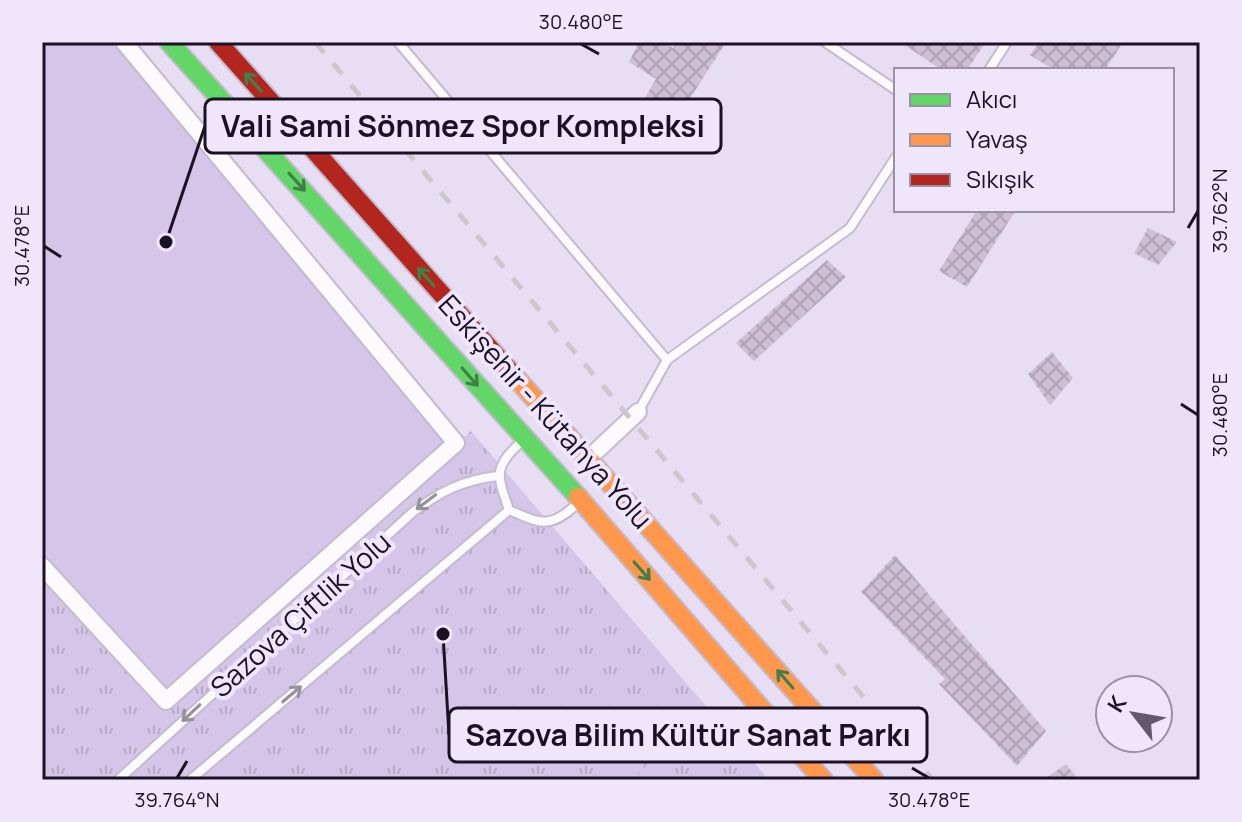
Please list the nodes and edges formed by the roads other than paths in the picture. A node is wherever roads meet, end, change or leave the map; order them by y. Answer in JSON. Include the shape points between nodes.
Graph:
{"nodes":[{"id":1,"x":124,"y":42,"type":"edge"},
{"id":2,"x":169,"y":42,"type":"edge"},
{"id":3,"x":218,"y":42,"type":"edge"},
{"id":4,"x":398,"y":42,"type":"edge"},
{"id":5,"x":825,"y":42,"type":"edge"},
{"id":6,"x":1007,"y":42,"type":"edge"},
{"id":7,"x":990,"y":68,"type":"edge"},
{"id":8,"x":894,"y":89,"type":"edge"},
{"id":9,"x":894,"y":160,"type":"edge"},
{"id":10,"x":667,"y":360,"type":"junction"},
{"id":11,"x":638,"y":412,"type":"joint"},
{"id":12,"x":525,"y":439,"type":"junction"},
{"id":13,"x":589,"y":458,"type":"junction"},
{"id":14,"x":498,"y":476,"type":"junction"},
{"id":15,"x":581,"y":501,"type":"junction"},
{"id":16,"x":509,"y":510,"type":"junction"},
{"id":17,"x":42,"y":566,"type":"edge"},
{"id":18,"x":118,"y":780,"type":"edge"},
{"id":19,"x":190,"y":780,"type":"edge"},
{"id":20,"x":823,"y":780,"type":"edge"},
{"id":21,"x":874,"y":780,"type":"edge"}],
"edges":[{"from":1,"to":17,"type":"street","via":[[456,443],[166,701]]},
{"from":2,"to":12,"type":"highway","name":"Eskişehir - Kütahya Yolu","one_way":true},
{"from":13,"to":3,"type":"highway","name":"Eskişehir - Kütahya Yolu","one_way":true},
{"from":4,"to":10,"type":"lane"},
{"from":5,"to":8,"type":"lane"},
{"from":6,"to":7,"type":"lane"},
{"from":9,"to":10,"type":"lane","via":[[850,228]]},
{"from":10,"to":11,"type":"lane"},
{"from":11,"to":13,"type":"street"},
{"from":12,"to":14,"type":"lane","via":[[504,457]]},
{"from":12,"to":15,"type":"highway","name":"Eskişehir - Kütahya Yolu"},
{"from":21,"to":13,"type":"highway","name":"Eskişehir - Kütahya Yolu","one_way":true},
{"from":14,"to":16,"type":"lane"},
{"from":14,"to":18,"type":"lane","name":"Sazova Çiftlik Yolu","one_way":true,"via":[[443,489],[413,512]]},
{"from":15,"to":16,"type":"lane","via":[[561,520],[540,523]]},
{"from":15,"to":20,"type":"highway","name":"Eskişehir - Kütahya Yolu","one_way":true},
{"from":19,"to":16,"type":"lane","name":"Sazova Çiftlik Yolu","one_way":true}]}
